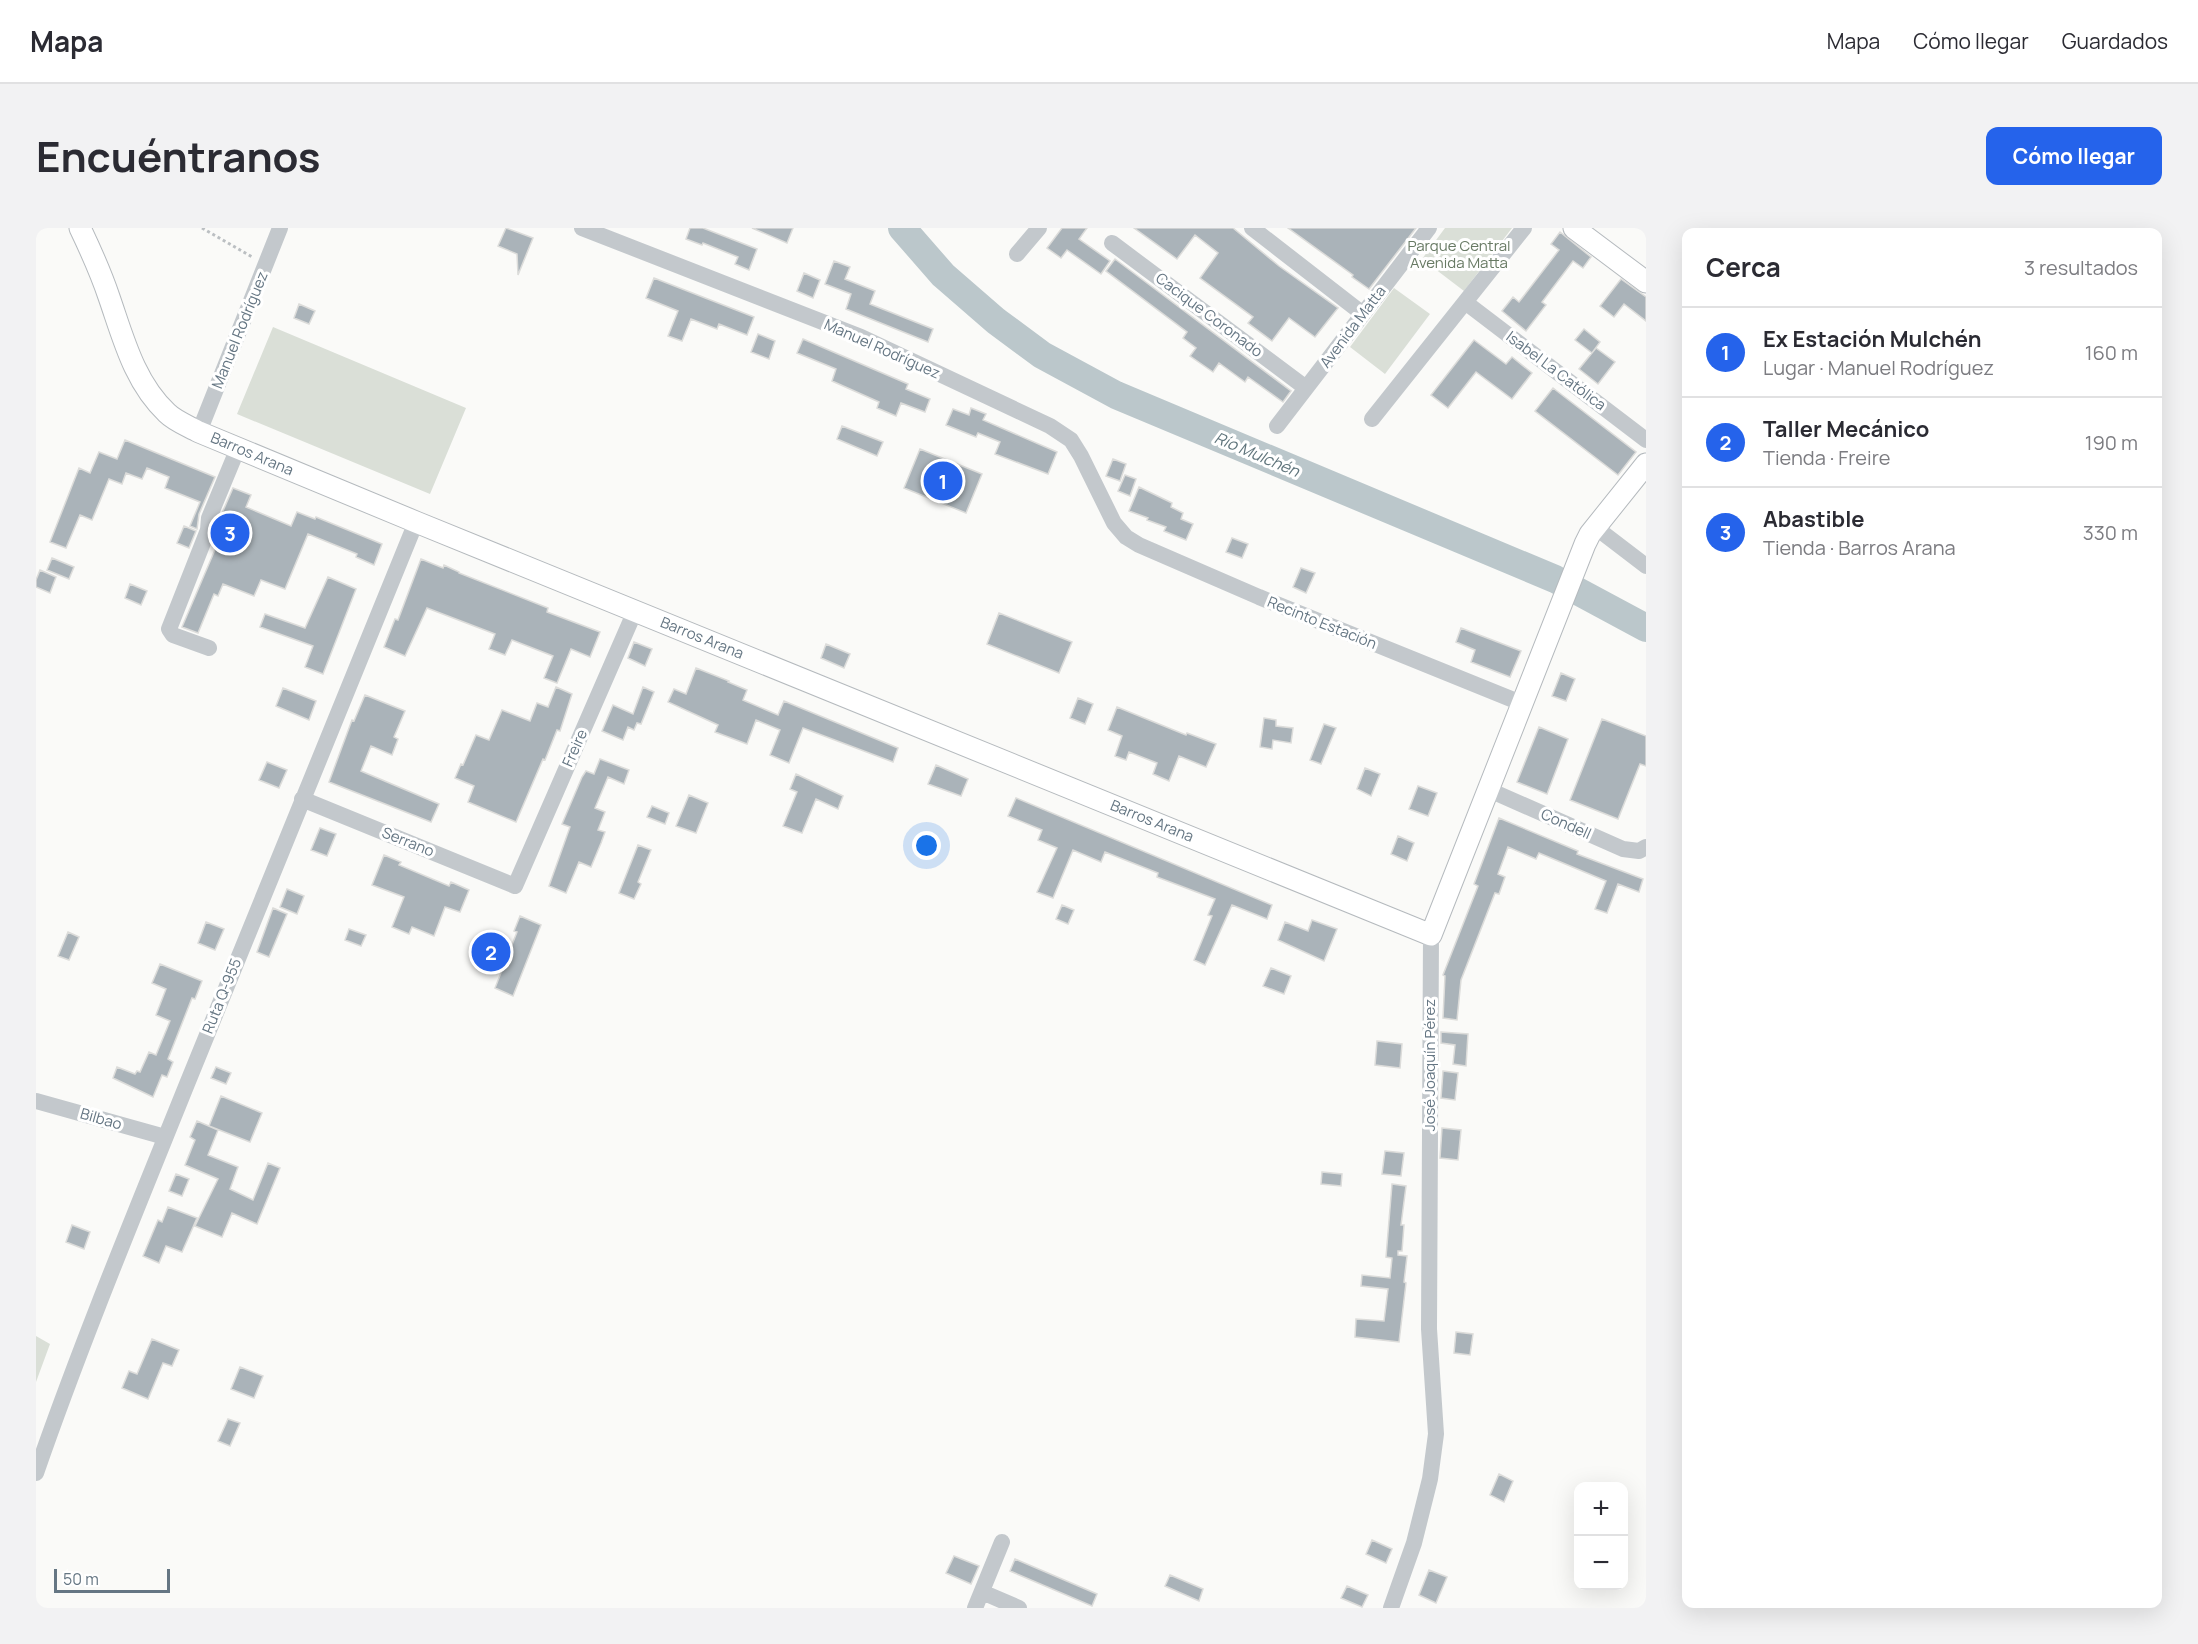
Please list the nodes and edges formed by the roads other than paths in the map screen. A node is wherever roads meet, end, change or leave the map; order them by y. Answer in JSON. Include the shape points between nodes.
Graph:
{"nodes":[{"id":1,"x":80,"y":228,"type":"edge"},
{"id":2,"x":280,"y":228,"type":"edge"},
{"id":3,"x":582,"y":228,"type":"edge"},
{"id":4,"x":1039,"y":228,"type":"edge"},
{"id":5,"x":1252,"y":228,"type":"edge"},
{"id":6,"x":1429,"y":228,"type":"edge"},
{"id":7,"x":1524,"y":228,"type":"edge"},
{"id":8,"x":1574,"y":228,"type":"edge"},
{"id":9,"x":1112,"y":243,"type":"dead end"},
{"id":10,"x":1017,"y":255,"type":"dead end"},
{"id":11,"x":1646,"y":282,"type":"edge"},
{"id":12,"x":1466,"y":302,"type":"junction"},
{"id":13,"x":1364,"y":314,"type":"junction"},
{"id":14,"x":1306,"y":388,"type":"junction"},
{"id":15,"x":1372,"y":419,"type":"dead end"},
{"id":16,"x":1277,"y":426,"type":"dead end"},
{"id":17,"x":199,"y":432,"type":"junction"},
{"id":18,"x":1646,"y":440,"type":"edge"},
{"id":19,"x":238,"y":448,"type":"junction"},
{"id":20,"x":1646,"y":464,"type":"edge"},
{"id":21,"x":416,"y":522,"type":"junction"},
{"id":22,"x":1590,"y":536,"type":"junction"},
{"id":23,"x":1126,"y":537,"type":"joint"},
{"id":24,"x":1646,"y":566,"type":"edge"},
{"id":25,"x":635,"y":611,"type":"junction"},
{"id":26,"x":209,"y":648,"type":"dead end"},
{"id":27,"x":1521,"y":703,"type":"junction"},
{"id":28,"x":1487,"y":789,"type":"junction"},
{"id":29,"x":302,"y":799,"type":"junction"},
{"id":30,"x":1646,"y":847,"type":"edge"},
{"id":31,"x":515,"y":886,"type":"joint"},
{"id":32,"x":1431,"y":934,"type":"junction"},
{"id":33,"x":36,"y":1101,"type":"edge"},
{"id":34,"x":165,"y":1137,"type":"junction"},
{"id":35,"x":36,"y":1473,"type":"edge"},
{"id":36,"x":1002,"y":1542,"type":"dead end"},
{"id":37,"x":982,"y":1592,"type":"junction"},
{"id":38,"x":975,"y":1608,"type":"edge"},
{"id":39,"x":1019,"y":1608,"type":"edge"},
{"id":40,"x":1391,"y":1608,"type":"edge"}],
"edges":[{"from":1,"to":17,"type":"main road","name":"Barros Arana","via":[[110,297],[126,350],[149,393],[169,415]]},
{"from":2,"to":17,"type":"street","name":"Manuel Rodríguez"},
{"from":3,"to":23,"type":"street","name":"Manuel Rodríguez","via":[[861,337],[1050,426],[1071,440],[1114,523]]},
{"from":4,"to":10,"type":"street"},
{"from":5,"to":13,"type":"street"},
{"from":6,"to":13,"type":"street","name":"Avenida Matta"},
{"from":7,"to":12,"type":"street"},
{"from":8,"to":11,"type":"main road"},
{"from":9,"to":14,"type":"street","name":"Cacique Coronado"},
{"from":12,"to":15,"type":"street"},
{"from":12,"to":18,"type":"street","name":"Isabel La Católica"},
{"from":13,"to":14,"type":"street","name":"Avenida Matta"},
{"from":14,"to":16,"type":"street","name":"Avenida Matta"},
{"from":17,"to":19,"type":"main road","name":"Barros Arana"},
{"from":19,"to":21,"type":"main road","name":"Barros Arana"},
{"from":19,"to":26,"type":"street","via":[[169,629],[173,635]]},
{"from":20,"to":22,"type":"main road","name":"José Joaquín Pérez"},
{"from":21,"to":25,"type":"main road","name":"Barros Arana"},
{"from":21,"to":29,"type":"street","name":"Ruta Q-955"},
{"from":22,"to":24,"type":"street"},
{"from":22,"to":27,"type":"main road","name":"José Joaquín Pérez"},
{"from":23,"to":27,"type":"street","name":"Recinto Estación","via":[[1259,597]]},
{"from":25,"to":31,"type":"street","name":"Freire"},
{"from":25,"to":32,"type":"main road","name":"Barros Arana"},
{"from":27,"to":28,"type":"main road","name":"José Joaquín Pérez"},
{"from":28,"to":30,"type":"street","name":"Condell","via":[[1623,849],[1639,851]]},
{"from":28,"to":32,"type":"main road","name":"José Joaquín Pérez"},
{"from":29,"to":31,"type":"street","name":"Serrano"},
{"from":29,"to":34,"type":"street","name":"Ruta Q-955"},
{"from":32,"to":40,"type":"street","name":"José Joaquín Pérez","via":[[1429,1329],[1437,1434],[1419,1522]]},
{"from":33,"to":34,"type":"street","name":"Bilbao"},
{"from":34,"to":35,"type":"street","name":"Ruta Q-955"},
{"from":36,"to":37,"type":"street"},
{"from":37,"to":38,"type":"street"},
{"from":37,"to":39,"type":"street"}]}
